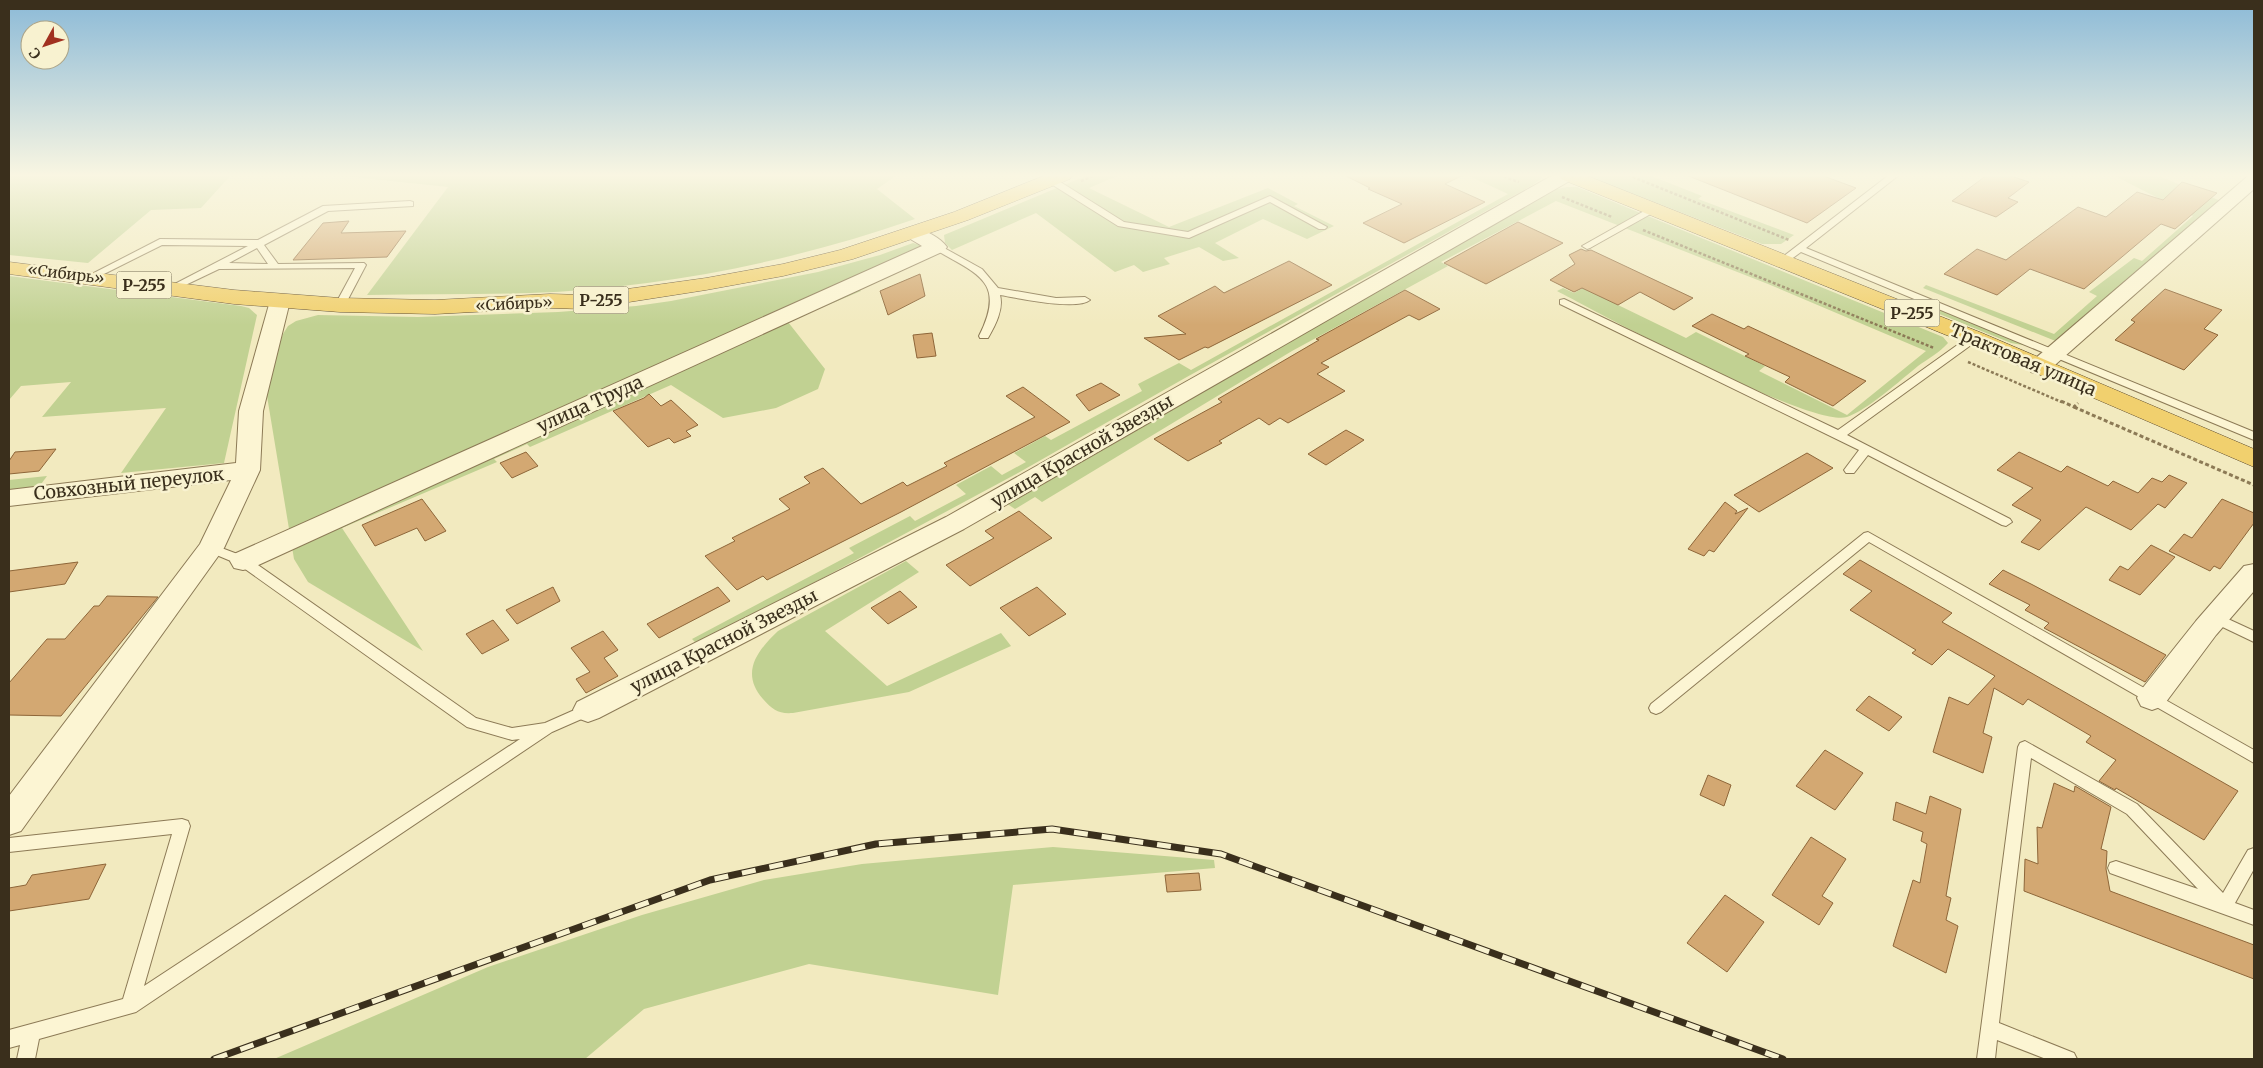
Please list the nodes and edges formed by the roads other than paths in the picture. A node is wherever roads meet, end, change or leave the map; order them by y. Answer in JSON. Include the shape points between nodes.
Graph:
{"nodes":[{"id":1,"x":294,"y":225,"type":"edge"},
{"id":2,"x":935,"y":225,"type":"edge"},
{"id":3,"x":1126,"y":225,"type":"edge"},
{"id":4,"x":1212,"y":225,"type":"edge"},
{"id":5,"x":1318,"y":225,"type":"edge"},
{"id":6,"x":1479,"y":225,"type":"edge"},
{"id":7,"x":1624,"y":225,"type":"edge"},
{"id":8,"x":1701,"y":225,"type":"edge"},
{"id":9,"x":1829,"y":225,"type":"edge"},
{"id":10,"x":2202,"y":225,"type":"edge"},
{"id":11,"x":1322,"y":227,"type":"dead end"},
{"id":12,"x":914,"y":233,"type":"junction"},
{"id":13,"x":258,"y":244,"type":"junction"},
{"id":14,"x":1587,"y":246,"type":"dead end"},
{"id":15,"x":937,"y":247,"type":"junction"},
{"id":16,"x":1791,"y":254,"type":"junction"},
{"id":17,"x":218,"y":266,"type":"junction"},
{"id":18,"x":275,"y":267,"type":"junction"},
{"id":19,"x":9,"y":268,"type":"edge"},
{"id":20,"x":91,"y":277,"type":"junction"},
{"id":21,"x":172,"y":288,"type":"junction"},
{"id":22,"x":996,"y":291,"type":"junction"},
{"id":23,"x":1085,"y":300,"type":"dead end"},
{"id":24,"x":280,"y":301,"type":"junction"},
{"id":25,"x":1564,"y":302,"type":"dead end"},
{"id":26,"x":340,"y":305,"type":"junction"},
{"id":27,"x":984,"y":336,"type":"dead end"},
{"id":28,"x":1974,"y":338,"type":"junction"},
{"id":29,"x":2047,"y":360,"type":"junction"},
{"id":30,"x":1839,"y":434,"type":"junction"},
{"id":31,"x":2254,"y":436,"type":"edge"},
{"id":32,"x":1866,"y":449,"type":"junction"},
{"id":33,"x":2254,"y":459,"type":"edge"},
{"id":34,"x":248,"y":470,"type":"junction"},
{"id":35,"x":1850,"y":470,"type":"dead end"},
{"id":36,"x":9,"y":498,"type":"edge"},
{"id":37,"x":2006,"y":522,"type":"dead end"},
{"id":38,"x":211,"y":548,"type":"junction"},
{"id":39,"x":243,"y":560,"type":"junction"},
{"id":40,"x":2254,"y":573,"type":"edge"},
{"id":41,"x":2215,"y":618,"type":"junction"},
{"id":42,"x":2254,"y":637,"type":"edge"},
{"id":43,"x":2152,"y":698,"type":"junction"},
{"id":44,"x":1656,"y":708,"type":"dead end"},
{"id":45,"x":588,"y":710,"type":"joint"},
{"id":46,"x":547,"y":728,"type":"junction"},
{"id":47,"x":2254,"y":757,"type":"edge"},
{"id":48,"x":9,"y":821,"type":"edge"},
{"id":49,"x":9,"y":845,"type":"edge"},
{"id":50,"x":2254,"y":855,"type":"edge"},
{"id":51,"x":2116,"y":868,"type":"dead end"},
{"id":52,"x":2224,"y":906,"type":"junction"},
{"id":53,"x":2254,"y":917,"type":"edge"},
{"id":54,"x":130,"y":1006,"type":"junction"},
{"id":55,"x":1990,"y":1028,"type":"junction"},
{"id":56,"x":32,"y":1032,"type":"junction"},
{"id":57,"x":9,"y":1039,"type":"edge"},
{"id":58,"x":26,"y":1059,"type":"edge"},
{"id":59,"x":1986,"y":1059,"type":"edge"},
{"id":60,"x":2068,"y":1059,"type":"edge"}],
"edges":[{"from":1,"to":13,"type":"lane"},
{"from":2,"to":12,"type":"highway","name":"«Сибирь»","number":"Р-255"},
{"from":3,"to":4,"type":"lane","via":[[1189,235]]},
{"from":5,"to":11,"type":"lane"},
{"from":6,"to":45,"type":"street","name":"улица Красной Звезды","via":[[954,523]]},
{"from":7,"to":14,"type":"lane"},
{"from":8,"to":16,"type":"highway","name":"Трактовая улица","number":"Р-255"},
{"from":9,"to":16,"type":"lane"},
{"from":10,"to":29,"type":"street"},
{"from":12,"to":15,"type":"street"},
{"from":12,"to":26,"type":"highway","name":"«Сибирь»","number":"Р-255","via":[[846,255],[783,270],[584,302],[435,307]]},
{"from":13,"to":17,"type":"lane"},
{"from":13,"to":18,"type":"lane"},
{"from":13,"to":20,"type":"lane","via":[[160,242]]},
{"from":15,"to":22,"type":"lane","via":[[983,274]]},
{"from":15,"to":39,"type":"street","name":"улица Труда"},
{"from":16,"to":28,"type":"highway","name":"Трактовая улица","number":"Р-255"},
{"from":16,"to":29,"type":"lane"},
{"from":17,"to":18,"type":"lane"},
{"from":17,"to":21,"type":"lane"},
{"from":18,"to":26,"type":"lane","via":[[361,265]]},
{"from":19,"to":20,"type":"highway","name":"«Сибирь»","number":"Р-255"},
{"from":20,"to":21,"type":"highway","name":"«Сибирь»","number":"Р-255"},
{"from":21,"to":24,"type":"highway","name":"«Сибирь»","number":"Р-255"},
{"from":22,"to":23,"type":"lane","via":[[1056,301]]},
{"from":22,"to":27,"type":"lane","via":[[996,310]]},
{"from":24,"to":26,"type":"highway","name":"«Сибирь»","number":"Р-255"},
{"from":24,"to":34,"type":"street","via":[[251,411]]},
{"from":25,"to":30,"type":"lane"},
{"from":28,"to":29,"type":"highway","name":"Трактовая улица","number":"Р-255"},
{"from":28,"to":30,"type":"lane"},
{"from":29,"to":31,"type":"lane"},
{"from":29,"to":33,"type":"highway","name":"Трактовая улица","number":"Р-255","via":[[2090,388]]},
{"from":30,"to":32,"type":"lane"},
{"from":32,"to":35,"type":"lane"},
{"from":32,"to":37,"type":"lane"},
{"from":34,"to":36,"type":"street","name":"Совхозный переулок"},
{"from":34,"to":38,"type":"street"},
{"from":38,"to":39,"type":"lane"},
{"from":38,"to":48,"type":"street"},
{"from":39,"to":46,"type":"lane","via":[[472,723],[512,734]]},
{"from":40,"to":41,"type":"street"},
{"from":41,"to":42,"type":"lane"},
{"from":41,"to":43,"type":"street"},
{"from":43,"to":44,"type":"lane","via":[[1868,536]]},
{"from":43,"to":47,"type":"lane"},
{"from":45,"to":46,"type":"lane"},
{"from":46,"to":54,"type":"lane"},
{"from":49,"to":54,"type":"lane","via":[[182,826]]},
{"from":50,"to":52,"type":"lane"},
{"from":51,"to":52,"type":"lane"},
{"from":52,"to":53,"type":"lane"},
{"from":52,"to":55,"type":"lane","via":[[2132,809],[2025,747]]},
{"from":54,"to":56,"type":"lane"},
{"from":55,"to":59,"type":"lane"},
{"from":55,"to":60,"type":"lane"},
{"from":56,"to":57,"type":"lane"},
{"from":56,"to":58,"type":"lane"}]}
